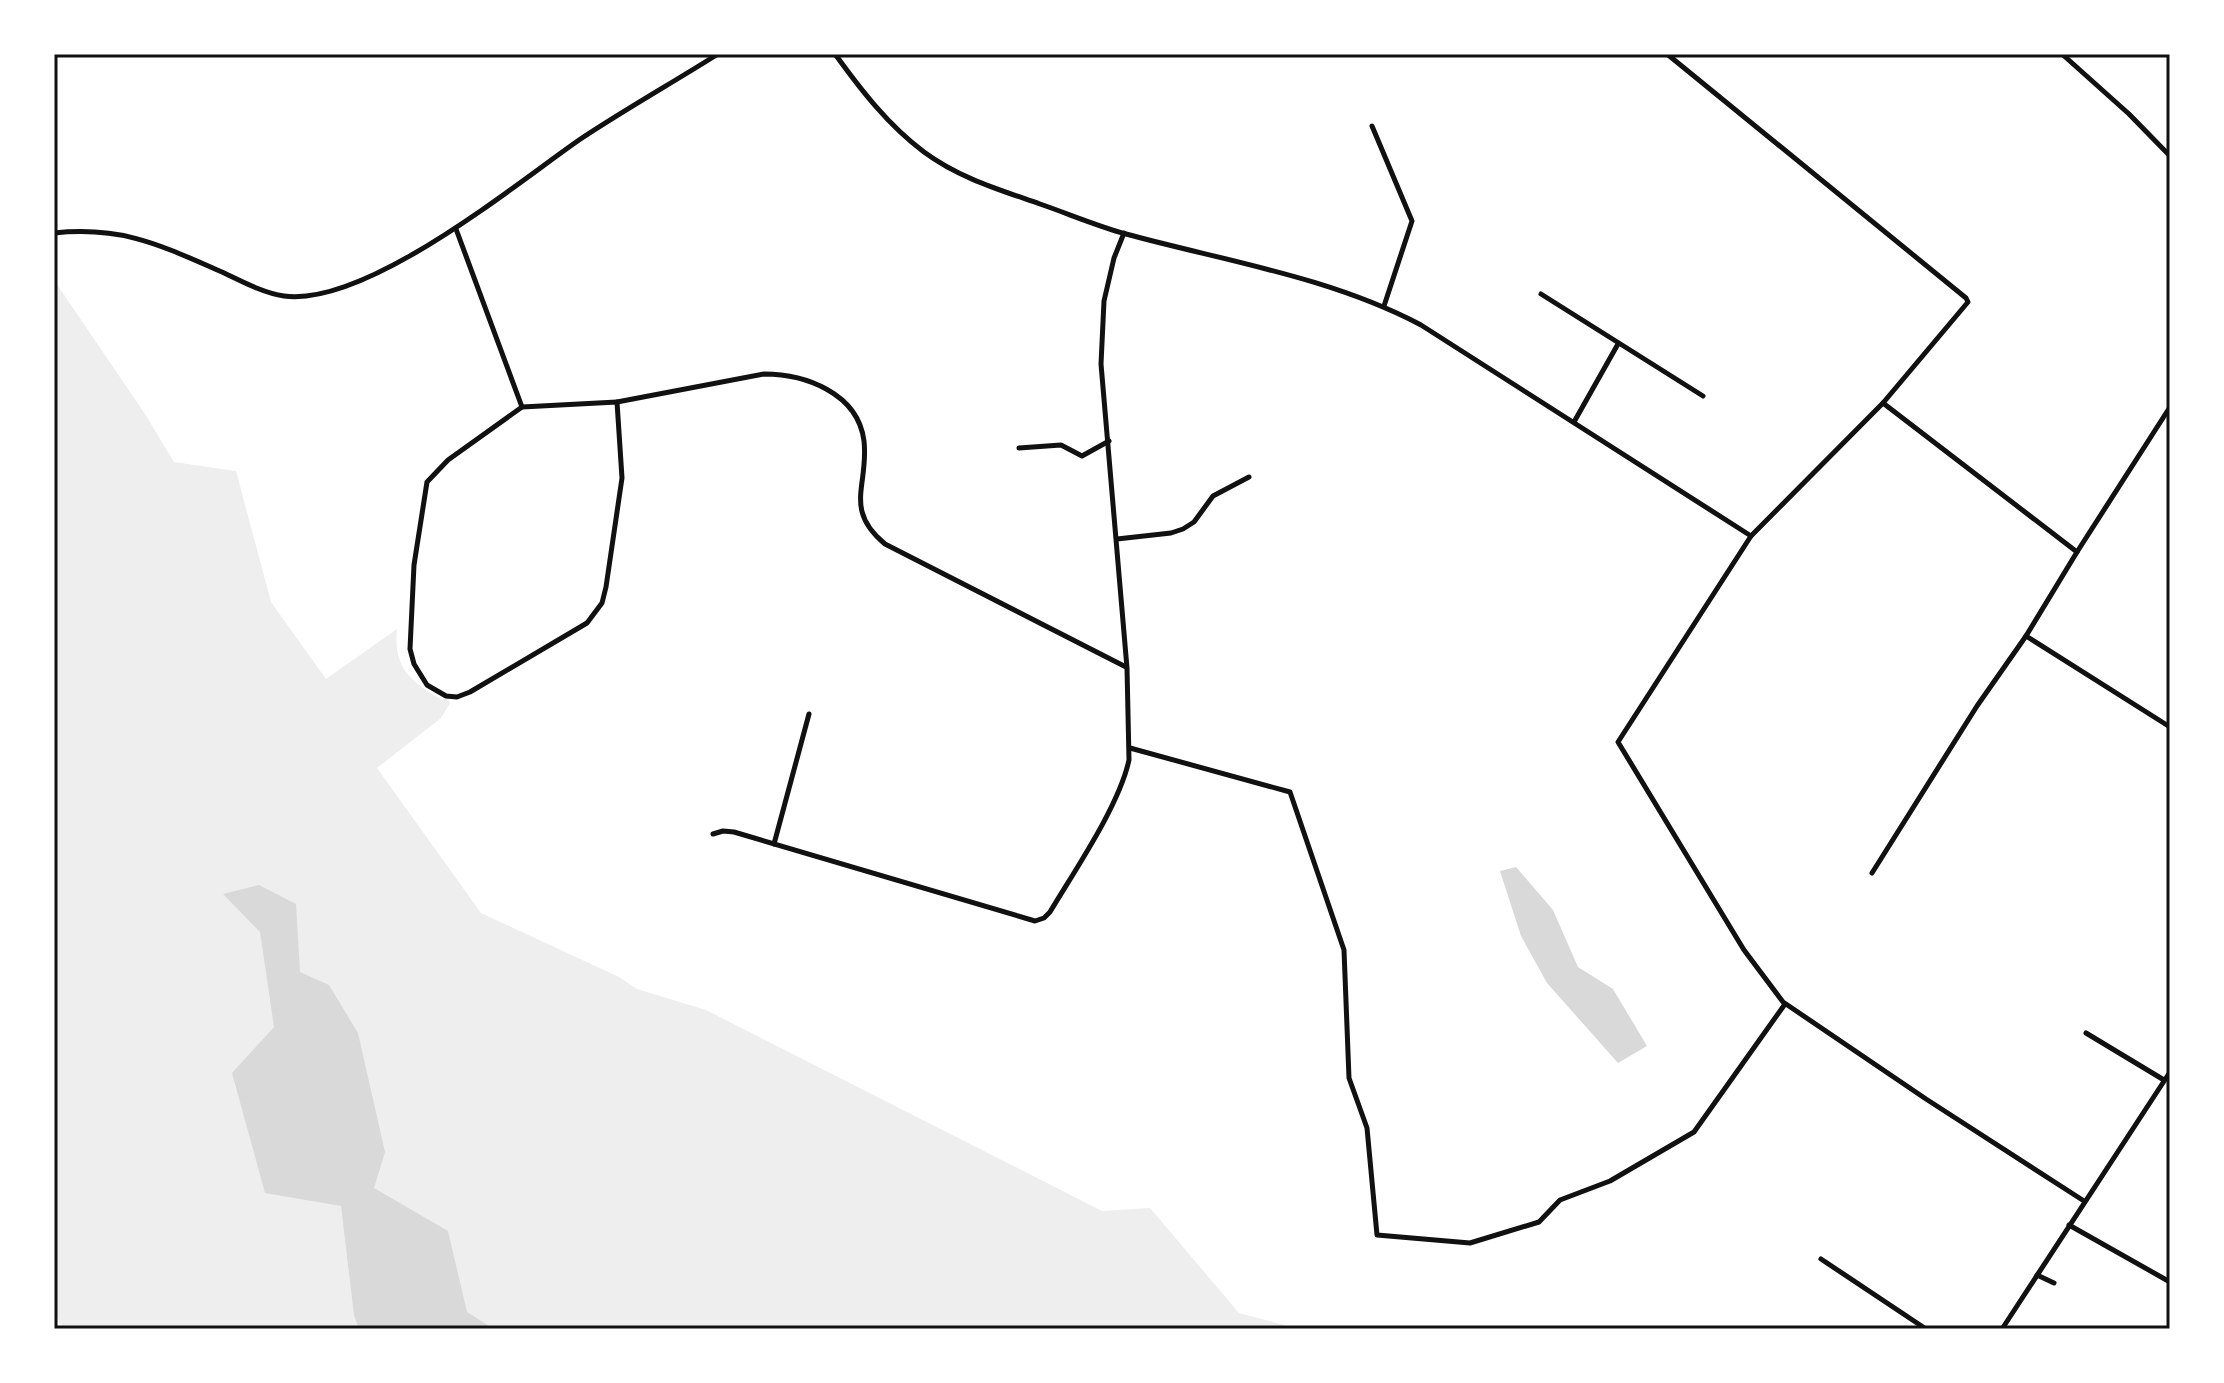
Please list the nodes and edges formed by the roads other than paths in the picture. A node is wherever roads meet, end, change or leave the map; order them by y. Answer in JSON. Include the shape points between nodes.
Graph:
{"nodes":[{"id":1,"x":718,"y":54,"type":"edge"},
{"id":2,"x":835,"y":54,"type":"edge"},
{"id":3,"x":1667,"y":54,"type":"edge"},
{"id":4,"x":2062,"y":54,"type":"edge"},
{"id":5,"x":1372,"y":126,"type":"dead end"},
{"id":6,"x":2170,"y":156,"type":"edge"},
{"id":7,"x":456,"y":229,"type":"junction"},
{"id":8,"x":54,"y":233,"type":"edge"},
{"id":9,"x":1124,"y":233,"type":"junction"},
{"id":10,"x":1541,"y":294,"type":"dead end"},
{"id":11,"x":1384,"y":306,"type":"junction"},
{"id":12,"x":1618,"y":344,"type":"junction"},
{"id":13,"x":1703,"y":396,"type":"dead end"},
{"id":14,"x":617,"y":402,"type":"junction"},
{"id":15,"x":1883,"y":403,"type":"junction"},
{"id":16,"x":522,"y":407,"type":"junction"},
{"id":17,"x":2170,"y":407,"type":"edge"},
{"id":18,"x":1574,"y":422,"type":"junction"},
{"id":19,"x":1109,"y":441,"type":"junction"},
{"id":20,"x":1019,"y":448,"type":"dead end"},
{"id":21,"x":1249,"y":477,"type":"dead end"},
{"id":22,"x":1751,"y":536,"type":"junction"},
{"id":23,"x":1117,"y":539,"type":"junction"},
{"id":24,"x":2077,"y":552,"type":"junction"},
{"id":25,"x":2026,"y":636,"type":"junction"},
{"id":26,"x":1127,"y":668,"type":"junction"},
{"id":27,"x":809,"y":714,"type":"dead end"},
{"id":28,"x":2170,"y":727,"type":"edge"},
{"id":29,"x":1130,"y":748,"type":"junction"},
{"id":30,"x":713,"y":834,"type":"dead end"},
{"id":31,"x":774,"y":844,"type":"junction"},
{"id":32,"x":1872,"y":873,"type":"dead end"},
{"id":33,"x":1785,"y":1004,"type":"junction"},
{"id":34,"x":2086,"y":1033,"type":"dead end"},
{"id":35,"x":2170,"y":1072,"type":"edge"},
{"id":36,"x":2164,"y":1080,"type":"junction"},
{"id":37,"x":2084,"y":1201,"type":"junction"},
{"id":38,"x":2069,"y":1225,"type":"junction"},
{"id":39,"x":1821,"y":1259,"type":"dead end"},
{"id":40,"x":2037,"y":1275,"type":"junction"},
{"id":41,"x":2170,"y":1282,"type":"edge"},
{"id":42,"x":2054,"y":1283,"type":"dead end"},
{"id":43,"x":1926,"y":1329,"type":"edge"},
{"id":44,"x":2002,"y":1329,"type":"edge"}],
"edges":[{"from":1,"to":7,"type":"street","via":[[582,139]]},
{"from":2,"to":9,"type":"street","via":[[867,98],[942,165]]},
{"from":3,"to":15,"type":"street","via":[[1968,302]]},
{"from":4,"to":6,"type":"street"},
{"from":5,"to":11,"type":"street","via":[[1412,221]]},
{"from":7,"to":8,"type":"street","via":[[366,278],[295,296],[250,285],[138,237]]},
{"from":7,"to":16,"type":"street"},
{"from":9,"to":11,"type":"street"},
{"from":9,"to":19,"type":"street","via":[[1101,325]]},
{"from":10,"to":12,"type":"street"},
{"from":11,"to":18,"type":"street"},
{"from":12,"to":13,"type":"street"},
{"from":12,"to":18,"type":"street"},
{"from":14,"to":16,"type":"street"},
{"from":14,"to":16,"type":"street","via":[[622,478],[602,603],[587,623],[470,692],[446,696],[427,685],[410,649],[425,490],[432,474],[448,460]]},
{"from":14,"to":26,"type":"street","via":[[764,374],[798,377],[831,391],[852,413],[864,441],[860,503],[874,535]]},
{"from":15,"to":22,"type":"street"},
{"from":15,"to":24,"type":"street"},
{"from":17,"to":24,"type":"street"},
{"from":18,"to":22,"type":"street"},
{"from":19,"to":20,"type":"street","via":[[1082,456],[1061,445]]},
{"from":19,"to":23,"type":"street"},
{"from":21,"to":23,"type":"street","via":[[1213,496],[1183,529]]},
{"from":22,"to":33,"type":"street","via":[[1618,742],[1744,950]]},
{"from":23,"to":26,"type":"street"},
{"from":24,"to":25,"type":"street"},
{"from":25,"to":28,"type":"street"},
{"from":25,"to":32,"type":"street"},
{"from":26,"to":29,"type":"street"},
{"from":27,"to":31,"type":"street"},
{"from":29,"to":31,"type":"street","via":[[1127,772],[1103,821],[1050,912],[1039,920]]},
{"from":29,"to":33,"type":"street","via":[[1290,792],[1344,950],[1349,1078],[1367,1128],[1377,1235],[1470,1243],[1539,1222],[1560,1200],[1610,1181],[1694,1132]]},
{"from":30,"to":31,"type":"street","via":[[734,832]]},
{"from":33,"to":37,"type":"street"},
{"from":34,"to":36,"type":"street"},
{"from":35,"to":36,"type":"street"},
{"from":36,"to":37,"type":"street"},
{"from":37,"to":38,"type":"street"},
{"from":38,"to":40,"type":"street"},
{"from":38,"to":41,"type":"street"},
{"from":39,"to":43,"type":"street"},
{"from":40,"to":42,"type":"street"},
{"from":40,"to":44,"type":"street"}]}
